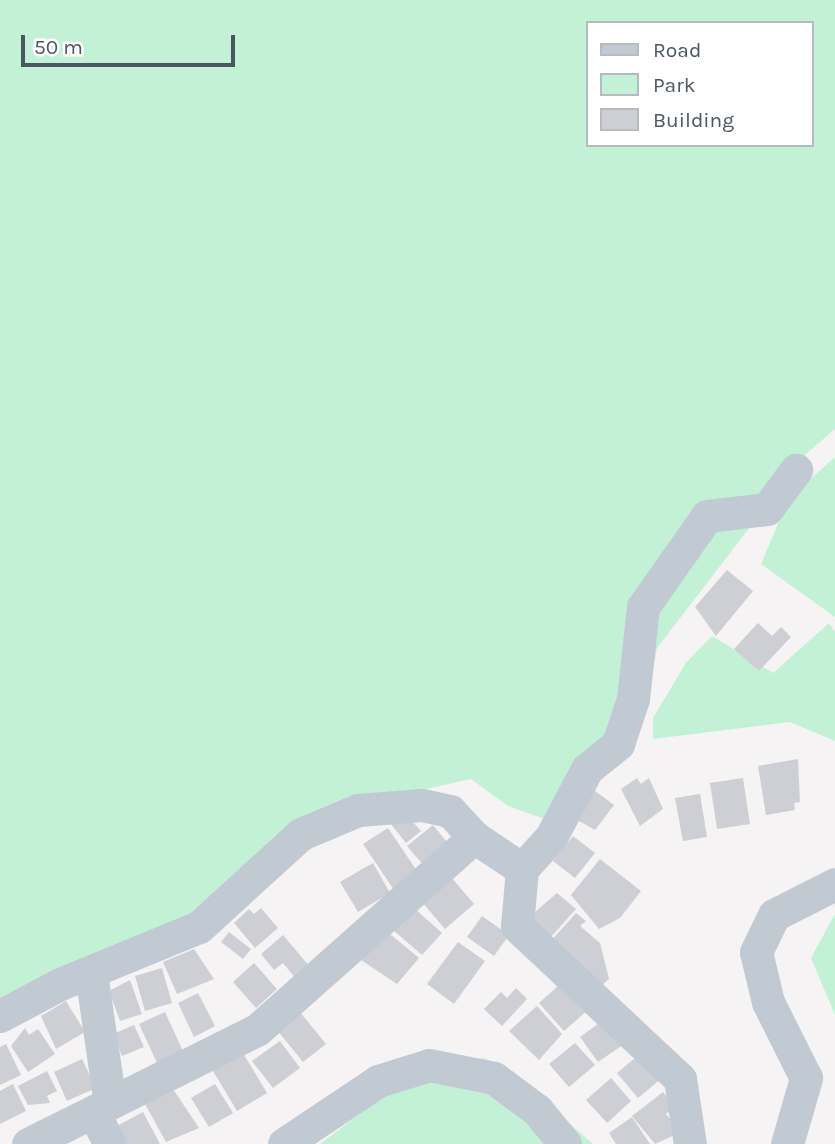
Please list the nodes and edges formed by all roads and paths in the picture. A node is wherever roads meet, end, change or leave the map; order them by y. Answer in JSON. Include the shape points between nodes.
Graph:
{"nodes":[{"id":1,"x":796,"y":470,"type":"dead end"},
{"id":2,"x":474,"y":837,"type":"junction"},
{"id":3,"x":522,"y":869,"type":"junction"},
{"id":4,"x":835,"y":884,"type":"edge"},
{"id":5,"x":91,"y":973,"type":"junction"},
{"id":6,"x":0,"y":1016,"type":"edge"},
{"id":7,"x":102,"y":1107,"type":"junction"},
{"id":8,"x":28,"y":1144,"type":"edge"},
{"id":9,"x":110,"y":1144,"type":"edge"},
{"id":10,"x":284,"y":1144,"type":"edge"},
{"id":11,"x":565,"y":1144,"type":"edge"},
{"id":12,"x":690,"y":1144,"type":"edge"},
{"id":13,"x":787,"y":1144,"type":"edge"}],
"edges":[{"from":1,"to":3,"type":"street","via":[[767,509],[707,516],[643,607],[633,699],[618,744],[587,769],[551,837]]},
{"from":2,"to":3,"type":"street"},
{"from":2,"to":5,"type":"street","via":[[450,811],[422,805],[358,810],[301,834],[199,927]]},
{"from":2,"to":7,"type":"street","via":[[257,1030]]},
{"from":3,"to":12,"type":"street","via":[[517,926],[680,1079]]},
{"from":4,"to":13,"type":"street","via":[[775,915],[756,952],[768,1002],[806,1078]]},
{"from":5,"to":6,"type":"street"},
{"from":5,"to":7,"type":"street"},
{"from":7,"to":8,"type":"street"},
{"from":7,"to":9,"type":"street"},
{"from":10,"to":11,"type":"street","via":[[378,1081],[429,1065],[494,1078],[537,1110]]}]}
